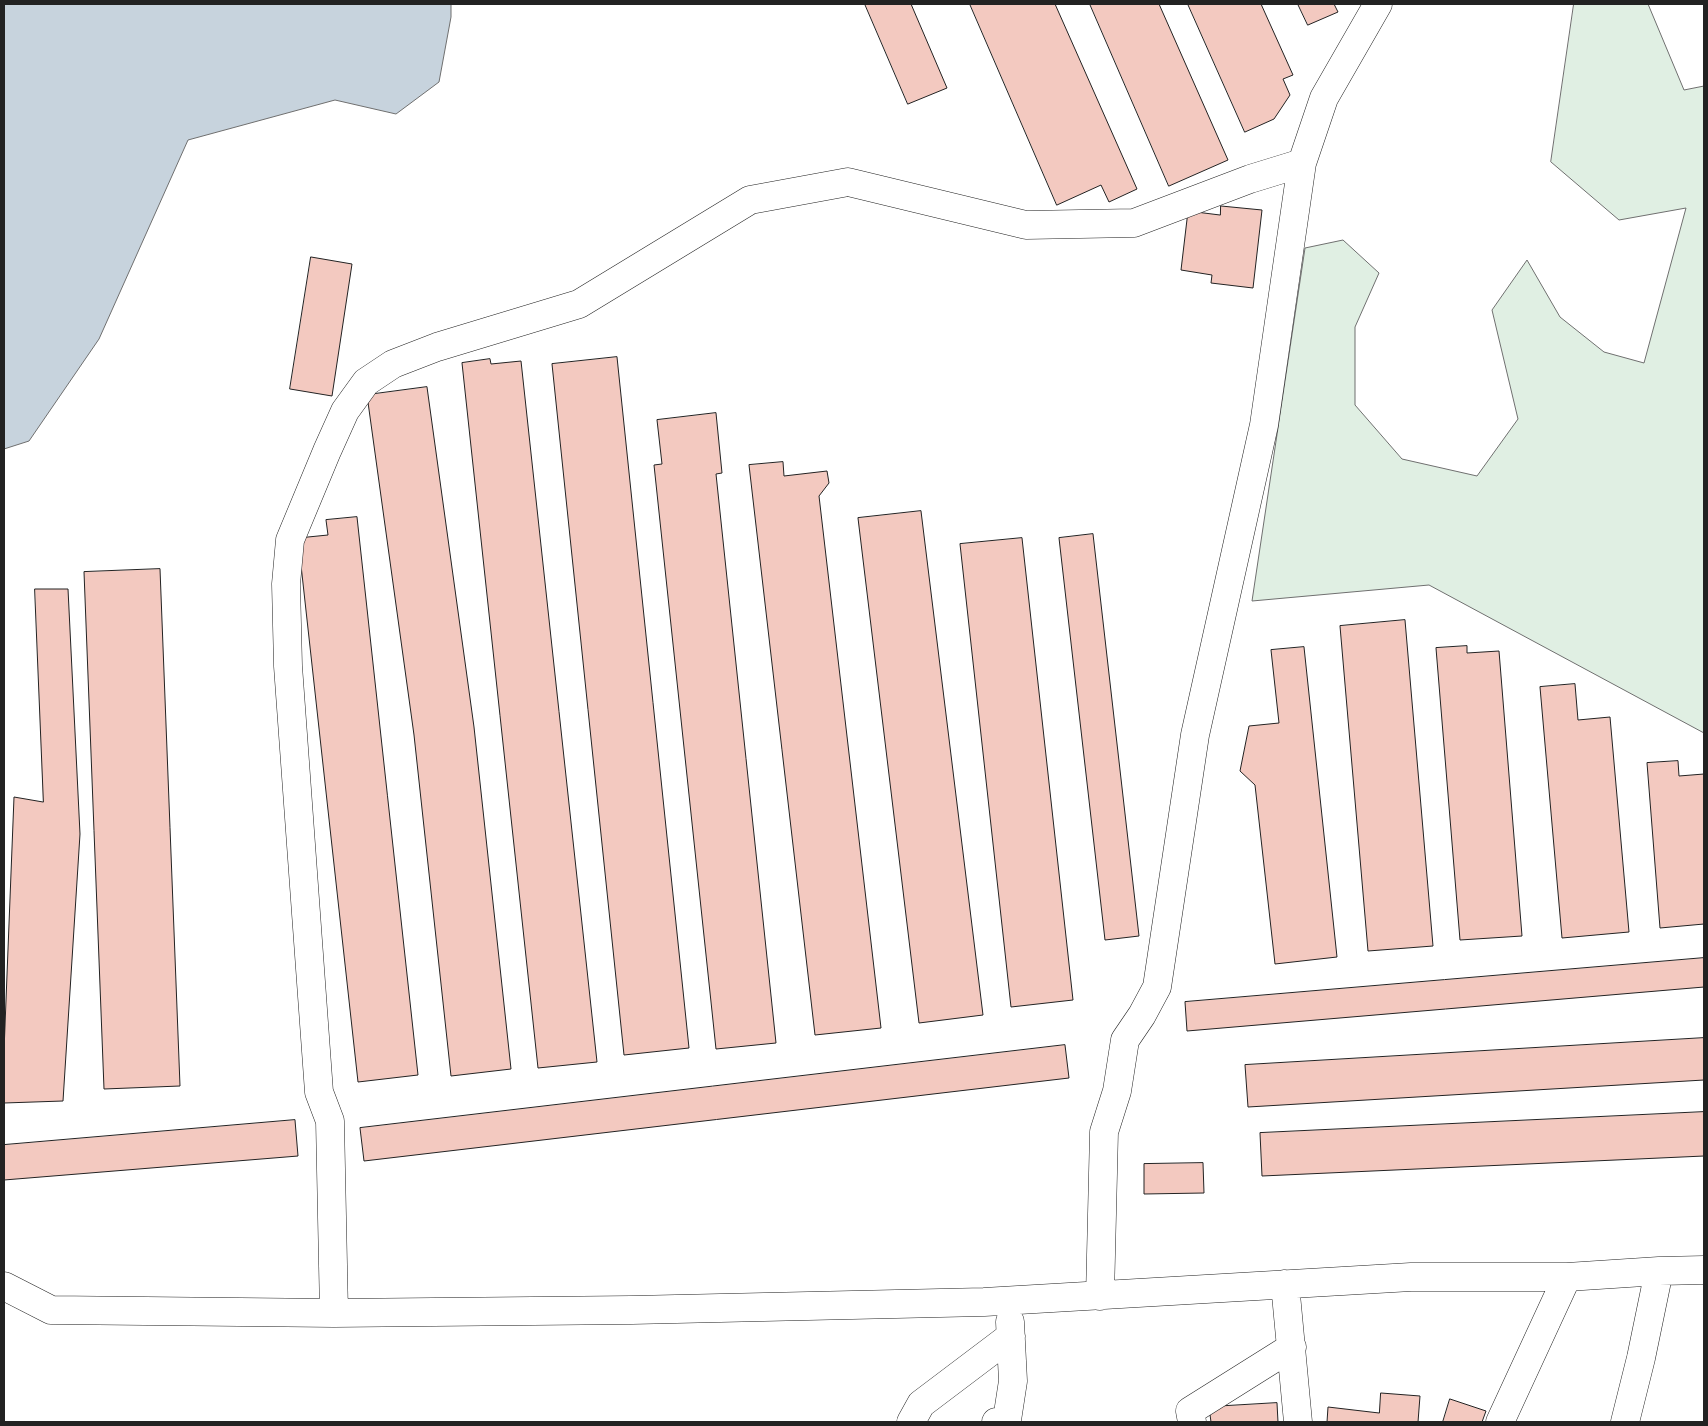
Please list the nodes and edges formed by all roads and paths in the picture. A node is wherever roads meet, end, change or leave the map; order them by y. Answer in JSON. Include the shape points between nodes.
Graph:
{"nodes":[{"id":1,"x":1378,"y":4,"type":"edge"},
{"id":2,"x":1302,"y":162,"type":"junction"},
{"id":3,"x":1704,"y":1270,"type":"edge"},
{"id":4,"x":1659,"y":1271,"type":"junction"},
{"id":5,"x":1567,"y":1276,"type":"junction"},
{"id":6,"x":1285,"y":1284,"type":"junction"},
{"id":7,"x":4,"y":1286,"type":"edge"},
{"id":8,"x":1100,"y":1296,"type":"junction"},
{"id":9,"x":1008,"y":1300,"type":"junction"},
{"id":10,"x":334,"y":1313,"type":"junction"},
{"id":11,"x":1011,"y":1336,"type":"junction"},
{"id":12,"x":1292,"y":1347,"type":"junction"},
{"id":13,"x":911,"y":1422,"type":"edge"},
{"id":14,"x":996,"y":1422,"type":"edge"},
{"id":15,"x":1192,"y":1422,"type":"edge"},
{"id":16,"x":1298,"y":1422,"type":"edge"},
{"id":17,"x":1500,"y":1422,"type":"edge"},
{"id":18,"x":1625,"y":1422,"type":"edge"}],
"edges":[{"from":1,"to":2,"type":"street","via":[[1324,98]]},
{"from":2,"to":8,"type":"street","via":[[1264,425],[1195,735],[1157,987],[1125,1040],[1117,1091],[1104,1132]]},
{"from":2,"to":10,"type":"street","via":[[1134,223],[1026,224],[848,182],[750,200],[579,304],[437,347],[393,364],[366,382],[345,412],[326,450],[290,540],[286,584],[288,666],[318,1092],[330,1121]]},
{"from":3,"to":4,"type":"street"},
{"from":4,"to":5,"type":"street"},
{"from":4,"to":18,"type":"street"},
{"from":5,"to":6,"type":"street","via":[[1411,1277]]},
{"from":5,"to":17,"type":"street"},
{"from":6,"to":8,"type":"street"},
{"from":6,"to":12,"type":"street"},
{"from":7,"to":10,"type":"street","via":[[51,1310]]},
{"from":8,"to":9,"type":"street"},
{"from":9,"to":10,"type":"street","via":[[632,1310]]},
{"from":9,"to":11,"type":"street"},
{"from":11,"to":13,"type":"street","via":[[921,1404]]},
{"from":11,"to":14,"type":"street","via":[[1013,1381],[1007,1420]]},
{"from":12,"to":15,"type":"street","via":[[1190,1411]]},
{"from":12,"to":16,"type":"street"}]}
